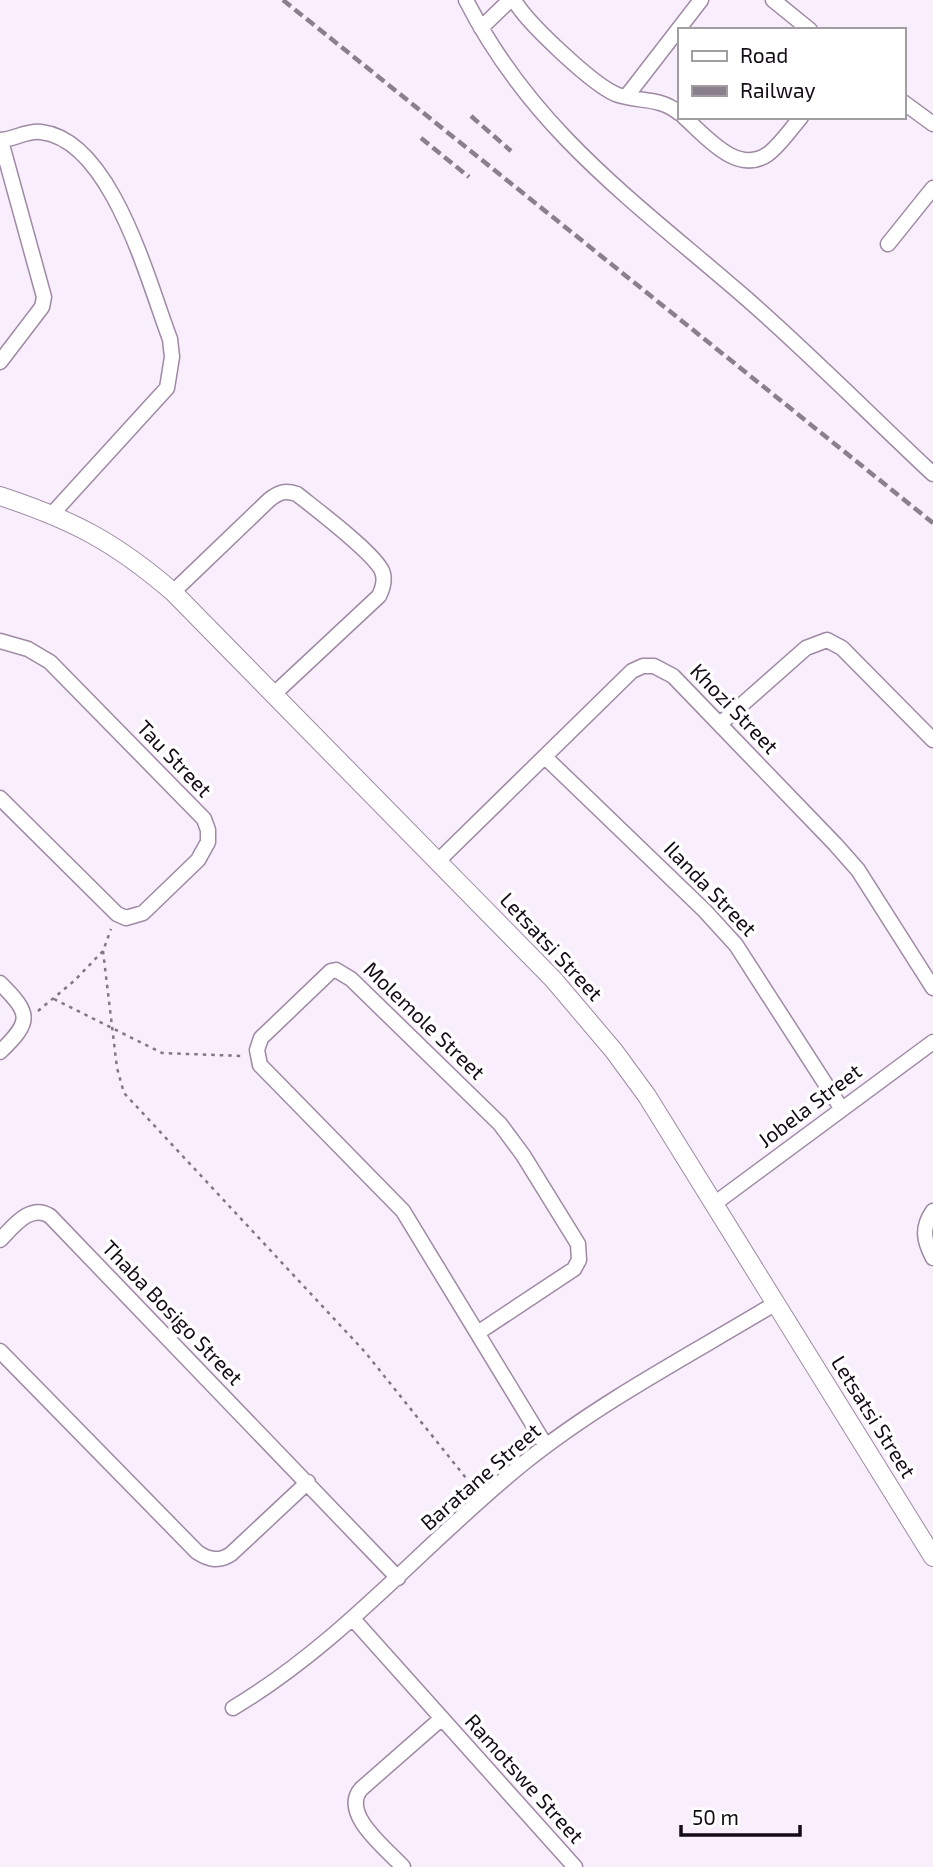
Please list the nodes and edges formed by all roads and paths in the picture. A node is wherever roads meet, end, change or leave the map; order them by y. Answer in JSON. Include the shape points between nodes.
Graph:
{"nodes":[{"id":1,"x":466,"y":0,"type":"edge"},
{"id":2,"x":512,"y":0,"type":"edge"},
{"id":3,"x":701,"y":0,"type":"edge"},
{"id":4,"x":773,"y":0,"type":"edge"},
{"id":5,"x":481,"y":28,"type":"junction"},
{"id":6,"x":679,"y":28,"type":"edge"},
{"id":7,"x":808,"y":28,"type":"edge"},
{"id":8,"x":678,"y":30,"type":"edge"},
{"id":9,"x":626,"y":97,"type":"junction"},
{"id":10,"x":905,"y":103,"type":"edge"},
{"id":11,"x":678,"y":112,"type":"edge"},
{"id":12,"x":686,"y":119,"type":"edge"},
{"id":13,"x":799,"y":119,"type":"edge"},
{"id":14,"x":933,"y":124,"type":"edge"},
{"id":15,"x":0,"y":141,"type":"edge"},
{"id":16,"x":933,"y":188,"type":"edge"},
{"id":17,"x":888,"y":244,"type":"dead end"},
{"id":18,"x":0,"y":362,"type":"edge"},
{"id":19,"x":933,"y":474,"type":"edge"},
{"id":20,"x":0,"y":496,"type":"edge"},
{"id":21,"x":53,"y":513,"type":"junction"},
{"id":22,"x":173,"y":592,"type":"junction"},
{"id":23,"x":0,"y":641,"type":"edge"},
{"id":24,"x":274,"y":694,"type":"junction"},
{"id":25,"x":720,"y":724,"type":"junction"},
{"id":26,"x":933,"y":740,"type":"edge"},
{"id":27,"x":545,"y":757,"type":"junction"},
{"id":28,"x":0,"y":798,"type":"edge"},
{"id":29,"x":438,"y":861,"type":"junction"},
{"id":30,"x":117,"y":914,"type":"junction"},
{"id":31,"x":103,"y":951,"type":"junction"},
{"id":32,"x":0,"y":983,"type":"edge"},
{"id":33,"x":933,"y":988,"type":"edge"},
{"id":34,"x":54,"y":999,"type":"junction"},
{"id":35,"x":24,"y":1013,"type":"junction"},
{"id":36,"x":113,"y":1028,"type":"junction"},
{"id":37,"x":933,"y":1042,"type":"edge"},
{"id":38,"x":0,"y":1052,"type":"edge"},
{"id":39,"x":257,"y":1056,"type":"junction"},
{"id":40,"x":841,"y":1108,"type":"junction"},
{"id":41,"x":714,"y":1204,"type":"junction"},
{"id":42,"x":933,"y":1211,"type":"edge"},
{"id":43,"x":0,"y":1240,"type":"edge"},
{"id":44,"x":933,"y":1258,"type":"edge"},
{"id":45,"x":776,"y":1303,"type":"junction"},
{"id":46,"x":479,"y":1332,"type":"junction"},
{"id":47,"x":0,"y":1350,"type":"edge"},
{"id":48,"x":546,"y":1446,"type":"junction"},
{"id":49,"x":309,"y":1482,"type":"junction"},
{"id":50,"x":482,"y":1498,"type":"junction"},
{"id":51,"x":933,"y":1557,"type":"edge"},
{"id":52,"x":397,"y":1578,"type":"junction"},
{"id":53,"x":353,"y":1619,"type":"junction"},
{"id":54,"x":233,"y":1708,"type":"dead end"},
{"id":55,"x":442,"y":1718,"type":"junction"},
{"id":56,"x":403,"y":1867,"type":"edge"},
{"id":57,"x":575,"y":1867,"type":"edge"}],
"edges":[{"from":1,"to":5,"type":"street"},
{"from":2,"to":5,"type":"street"},
{"from":2,"to":9,"type":"street","via":[[600,86]]},
{"from":3,"to":6,"type":"street"},
{"from":4,"to":7,"type":"street"},
{"from":5,"to":19,"type":"street","via":[[522,90],[574,150],[769,318]]},
{"from":8,"to":9,"type":"street"},
{"from":9,"to":11,"type":"street","via":[[661,103]]},
{"from":10,"to":14,"type":"street"},
{"from":12,"to":13,"type":"street","via":[[740,161],[767,155]]},
{"from":15,"to":18,"type":"street","via":[[44,297],[42,307]]},
{"from":15,"to":21,"type":"street","via":[[42,132],[68,141],[82,153],[121,211],[170,339],[167,388]]},
{"from":16,"to":17,"type":"street"},
{"from":20,"to":21,"type":"street","name":"Letsatsi Street"},
{"from":21,"to":22,"type":"street","name":"Letsatsi Street","via":[[130,556]]},
{"from":22,"to":24,"type":"street","name":"Letsatsi Street"},
{"from":22,"to":24,"type":"street","via":[[269,500],[288,491],[381,569],[379,596]]},
{"from":23,"to":30,"type":"street","name":"Tau Street","via":[[50,662],[207,824],[207,848],[198,860],[143,913],[126,918]]},
{"from":24,"to":29,"type":"street","name":"Letsatsi Street"},
{"from":25,"to":26,"type":"street","via":[[806,648],[823,640],[842,648]]},
{"from":25,"to":27,"type":"street","name":"Khozi Street","via":[[669,673],[643,666],[632,671]]},
{"from":25,"to":33,"type":"street","name":"Khozi Street","via":[[858,870]]},
{"from":27,"to":29,"type":"street","name":"Khozi Street"},
{"from":27,"to":40,"type":"street","name":"Ilanda Street","via":[[736,945]]},
{"from":28,"to":30,"type":"street"},
{"from":29,"to":41,"type":"street","name":"Letsatsi Street","via":[[594,1026],[647,1096]]},
{"from":30,"to":31,"type":"path"},
{"from":31,"to":34,"type":"path"},
{"from":31,"to":36,"type":"path"},
{"from":32,"to":35,"type":"street"},
{"from":34,"to":35,"type":"path","via":[[37,1012]]},
{"from":34,"to":36,"type":"path"},
{"from":35,"to":38,"type":"street","via":[[20,1034]]},
{"from":36,"to":39,"type":"path","via":[[162,1053]]},
{"from":36,"to":50,"type":"path","via":[[124,1093],[365,1352]]},
{"from":37,"to":40,"type":"street","name":"Jobela Street"},
{"from":39,"to":46,"type":"street","via":[[266,1073],[403,1211]]},
{"from":39,"to":46,"type":"street","name":"Molemole Street","via":[[266,1031],[336,970],[351,979],[508,1133],[574,1238],[579,1260],[572,1271]]},
{"from":40,"to":41,"type":"street","name":"Jobela Street"},
{"from":41,"to":45,"type":"street","name":"Letsatsi Street"},
{"from":42,"to":44,"type":"street","via":[[924,1240]]},
{"from":43,"to":49,"type":"street","name":"Thaba Bosigo Street","via":[[30,1213],[50,1216]]},
{"from":45,"to":48,"type":"street","name":"Baratane Street"},
{"from":45,"to":51,"type":"street","name":"Letsatsi Street"},
{"from":46,"to":48,"type":"street"},
{"from":47,"to":49,"type":"street","via":[[208,1559],[231,1554]]},
{"from":48,"to":50,"type":"street","name":"Baratane Street"},
{"from":49,"to":52,"type":"street","name":"Thaba Bosigo Street"},
{"from":50,"to":52,"type":"street","name":"Baratane Street"},
{"from":52,"to":53,"type":"street","name":"Baratane Street"},
{"from":53,"to":54,"type":"street","name":"Baratane Street","via":[[290,1672]]},
{"from":53,"to":55,"type":"street","name":"Ramotswe Street"},
{"from":55,"to":56,"type":"street","name":"Ramotswe Street","via":[[361,1789],[355,1800],[357,1815]]},
{"from":55,"to":57,"type":"street","name":"Ramotswe Street"}]}
